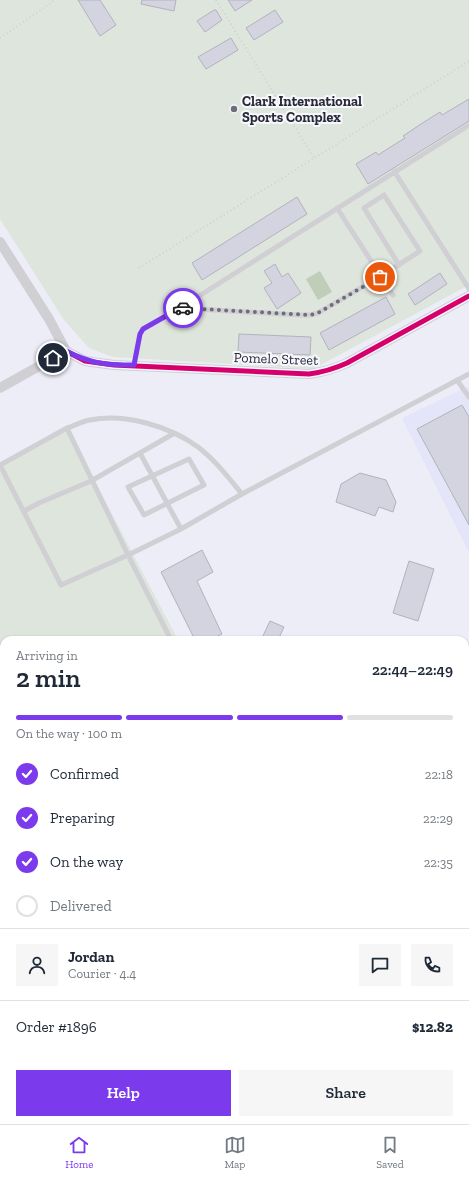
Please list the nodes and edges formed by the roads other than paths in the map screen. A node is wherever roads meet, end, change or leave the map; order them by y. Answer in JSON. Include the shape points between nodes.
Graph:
{"nodes":[{"id":1,"x":469,"y":125,"type":"edge"},
{"id":2,"x":394,"y":171,"type":"junction"},
{"id":3,"x":337,"y":208,"type":"junction"},
{"id":4,"x":0,"y":242,"type":"edge"},
{"id":5,"x":399,"y":265,"type":"junction"},
{"id":6,"x":380,"y":277,"type":"junction"},
{"id":7,"x":469,"y":289,"type":"edge"},
{"id":8,"x":393,"y":295,"type":"dead end"},
{"id":9,"x":469,"y":296,"type":"edge"},
{"id":10,"x":180,"y":308,"type":"junction"},
{"id":11,"x":66,"y":351,"type":"junction"},
{"id":12,"x":134,"y":365,"type":"junction"},
{"id":13,"x":469,"y":374,"type":"edge"},
{"id":14,"x":457,"y":380,"type":"junction"},
{"id":15,"x":0,"y":388,"type":"edge"},
{"id":16,"x":469,"y":397,"type":"edge"},
{"id":17,"x":67,"y":428,"type":"junction"},
{"id":18,"x":172,"y":434,"type":"junction"},
{"id":19,"x":140,"y":453,"type":"junction"},
{"id":20,"x":0,"y":465,"type":"edge"},
{"id":21,"x":152,"y":475,"type":"junction"},
{"id":22,"x":91,"y":481,"type":"junction"},
{"id":23,"x":242,"y":494,"type":"junction"},
{"id":24,"x":167,"y":502,"type":"junction"},
{"id":25,"x":24,"y":512,"type":"junction"},
{"id":26,"x":181,"y":529,"type":"junction"},
{"id":27,"x":128,"y":556,"type":"junction"},
{"id":28,"x":169,"y":636,"type":"edge"}],
"edges":[{"from":1,"to":2,"type":"lane"},
{"from":2,"to":3,"type":"lane"},
{"from":2,"to":7,"type":"lane"},
{"from":3,"to":6,"type":"lane"},
{"from":3,"to":10,"type":"lane"},
{"from":4,"to":11,"type":"street"},
{"from":5,"to":5,"type":"lane","via":[[364,208],[384,195],[420,251]]},
{"from":5,"to":6,"type":"lane"},
{"from":6,"to":8,"type":"lane"},
{"from":6,"to":10,"type":"lane","via":[[318,313],[310,315]]},
{"from":9,"to":12,"type":"street","name":"Pomelo Street","via":[[330,371],[309,374]]},
{"from":10,"to":12,"type":"lane","via":[[141,332]]},
{"from":11,"to":12,"type":"street","name":"Pomelo Street","via":[[85,361]]},
{"from":11,"to":15,"type":"street"},
{"from":13,"to":14,"type":"lane"},
{"from":14,"to":16,"type":"lane"},
{"from":14,"to":23,"type":"lane"},
{"from":17,"to":18,"type":"lane","via":[[89,420],[120,418],[148,423]]},
{"from":17,"to":20,"type":"lane"},
{"from":17,"to":22,"type":"lane"},
{"from":18,"to":19,"type":"lane"},
{"from":18,"to":23,"type":"lane","via":[[197,447],[218,466]]},
{"from":19,"to":21,"type":"lane"},
{"from":19,"to":22,"type":"lane"},
{"from":20,"to":25,"type":"lane"},
{"from":21,"to":24,"type":"lane"},
{"from":21,"to":24,"type":"lane","via":[[128,487],[144,515]]},
{"from":21,"to":24,"type":"lane","via":[[188,460],[204,485]]},
{"from":22,"to":25,"type":"lane"},
{"from":22,"to":27,"type":"lane"},
{"from":23,"to":26,"type":"lane"},
{"from":24,"to":26,"type":"lane"},
{"from":25,"to":27,"type":"lane","via":[[62,585]]},
{"from":26,"to":27,"type":"lane"},
{"from":27,"to":28,"type":"lane"}]}
